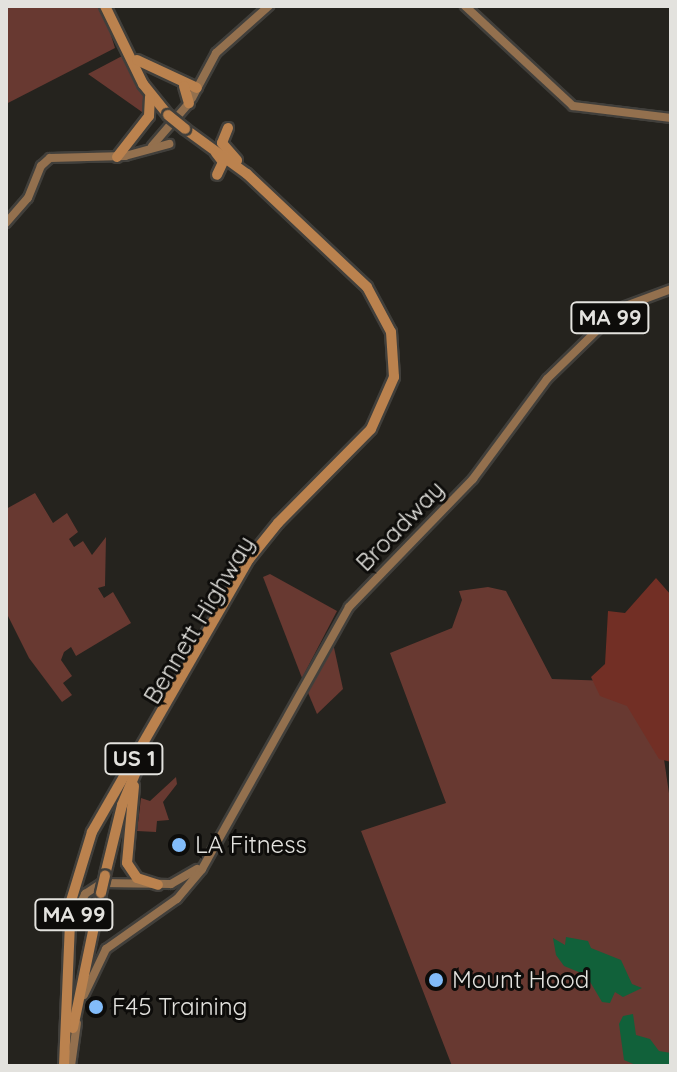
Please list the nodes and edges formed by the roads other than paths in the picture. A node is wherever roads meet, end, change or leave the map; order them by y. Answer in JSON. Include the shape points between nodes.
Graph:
{"nodes":[{"id":1,"x":107,"y":6,"type":"edge"},
{"id":2,"x":269,"y":6,"type":"edge"},
{"id":3,"x":465,"y":6,"type":"edge"},
{"id":4,"x":133,"y":57,"type":"junction"},
{"id":5,"x":156,"y":68,"type":"junction"},
{"id":6,"x":144,"y":75,"type":"junction"},
{"id":7,"x":184,"y":86,"type":"junction"},
{"id":8,"x":197,"y":88,"type":"junction"},
{"id":9,"x":148,"y":91,"type":"junction"},
{"id":10,"x":191,"y":100,"type":"junction"},
{"id":11,"x":170,"y":113,"type":"junction"},
{"id":12,"x":671,"y":118,"type":"edge"},
{"id":13,"x":169,"y":144,"type":"dead end"},
{"id":14,"x":210,"y":144,"type":"junction"},
{"id":15,"x":149,"y":149,"type":"junction"},
{"id":16,"x":117,"y":157,"type":"junction"},
{"id":17,"x":237,"y":163,"type":"junction"},
{"id":18,"x":6,"y":223,"type":"edge"},
{"id":19,"x":671,"y":289,"type":"edge"},
{"id":20,"x":141,"y":758,"type":"junction"},
{"id":21,"x":216,"y":843,"type":"junction"},
{"id":22,"x":158,"y":885,"type":"junction"},
{"id":23,"x":167,"y":905,"type":"junction"},
{"id":24,"x":68,"y":1016,"type":"junction"},
{"id":25,"x":68,"y":1066,"type":"edge"}],
"edges":[{"from":1,"to":4,"type":"highway","number":"US 1"},
{"from":2,"to":8,"type":"main road","via":[[218,51]]},
{"from":3,"to":12,"type":"main road","via":[[573,106]]},
{"from":4,"to":5,"type":"highway"},
{"from":4,"to":6,"type":"highway","number":"US 1"},
{"from":4,"to":9,"type":"highway","number":"US 1"},
{"from":5,"to":6,"type":"highway","via":[[148,67]]},
{"from":5,"to":7,"type":"highway"},
{"from":6,"to":11,"type":"highway","number":"US 1"},
{"from":7,"to":8,"type":"highway"},
{"from":7,"to":10,"type":"highway"},
{"from":8,"to":10,"type":"main road"},
{"from":9,"to":11,"type":"highway","number":"US 1"},
{"from":9,"to":16,"type":"highway","via":[[151,114]]},
{"from":10,"to":15,"type":"main road"},
{"from":11,"to":14,"type":"highway","name":"Bennett Highway","number":"US 1","bridge":true},
{"from":13,"to":15,"type":"main road"},
{"from":14,"to":17,"type":"highway","name":"Bennett Highway","number":"US 1"},
{"from":14,"to":17,"type":"highway","via":[[223,161],[217,175]]},
{"from":14,"to":17,"type":"highway","via":[[228,128],[222,143]]},
{"from":15,"to":16,"type":"main road"},
{"from":16,"to":18,"type":"main road","via":[[50,158],[41,166],[28,198]]},
{"from":17,"to":20,"type":"highway","name":"Bennett Highway","number":"US 1","via":[[371,284],[389,313],[399,353],[397,387],[378,429],[256,558]]},
{"from":17,"to":24,"type":"highway","name":"Bennett Highway","number":"US 1","via":[[367,287],[387,321],[395,355],[391,388],[375,425],[274,527],[240,574],[85,848],[70,912]]},
{"from":19,"to":21,"type":"main road","name":"Broadway","number":"MA 99","via":[[620,308],[549,377],[473,479],[343,613]]},
{"from":20,"to":22,"type":"highway","via":[[128,820],[127,862],[139,879]]},
{"from":20,"to":25,"type":"highway","name":"Bennett Highway","number":"US 1","bridge":true,"via":[[122,805],[105,875]]},
{"from":21,"to":22,"type":"main road","name":"Broadway","number":"MA 99","via":[[190,877]]},
{"from":21,"to":23,"type":"main road","name":"Broadway","number":"MA 99","via":[[194,880]]},
{"from":22,"to":23,"type":"main road","via":[[171,890]]},
{"from":22,"to":24,"type":"main road","name":"Broadway","number":"MA 99","via":[[108,881],[79,901]]},
{"from":23,"to":25,"type":"main road","name":"Broadway","number":"MA 99","via":[[100,956],[83,998]]},
{"from":24,"to":25,"type":"highway","name":"Broadway","number":"US 1"}]}
